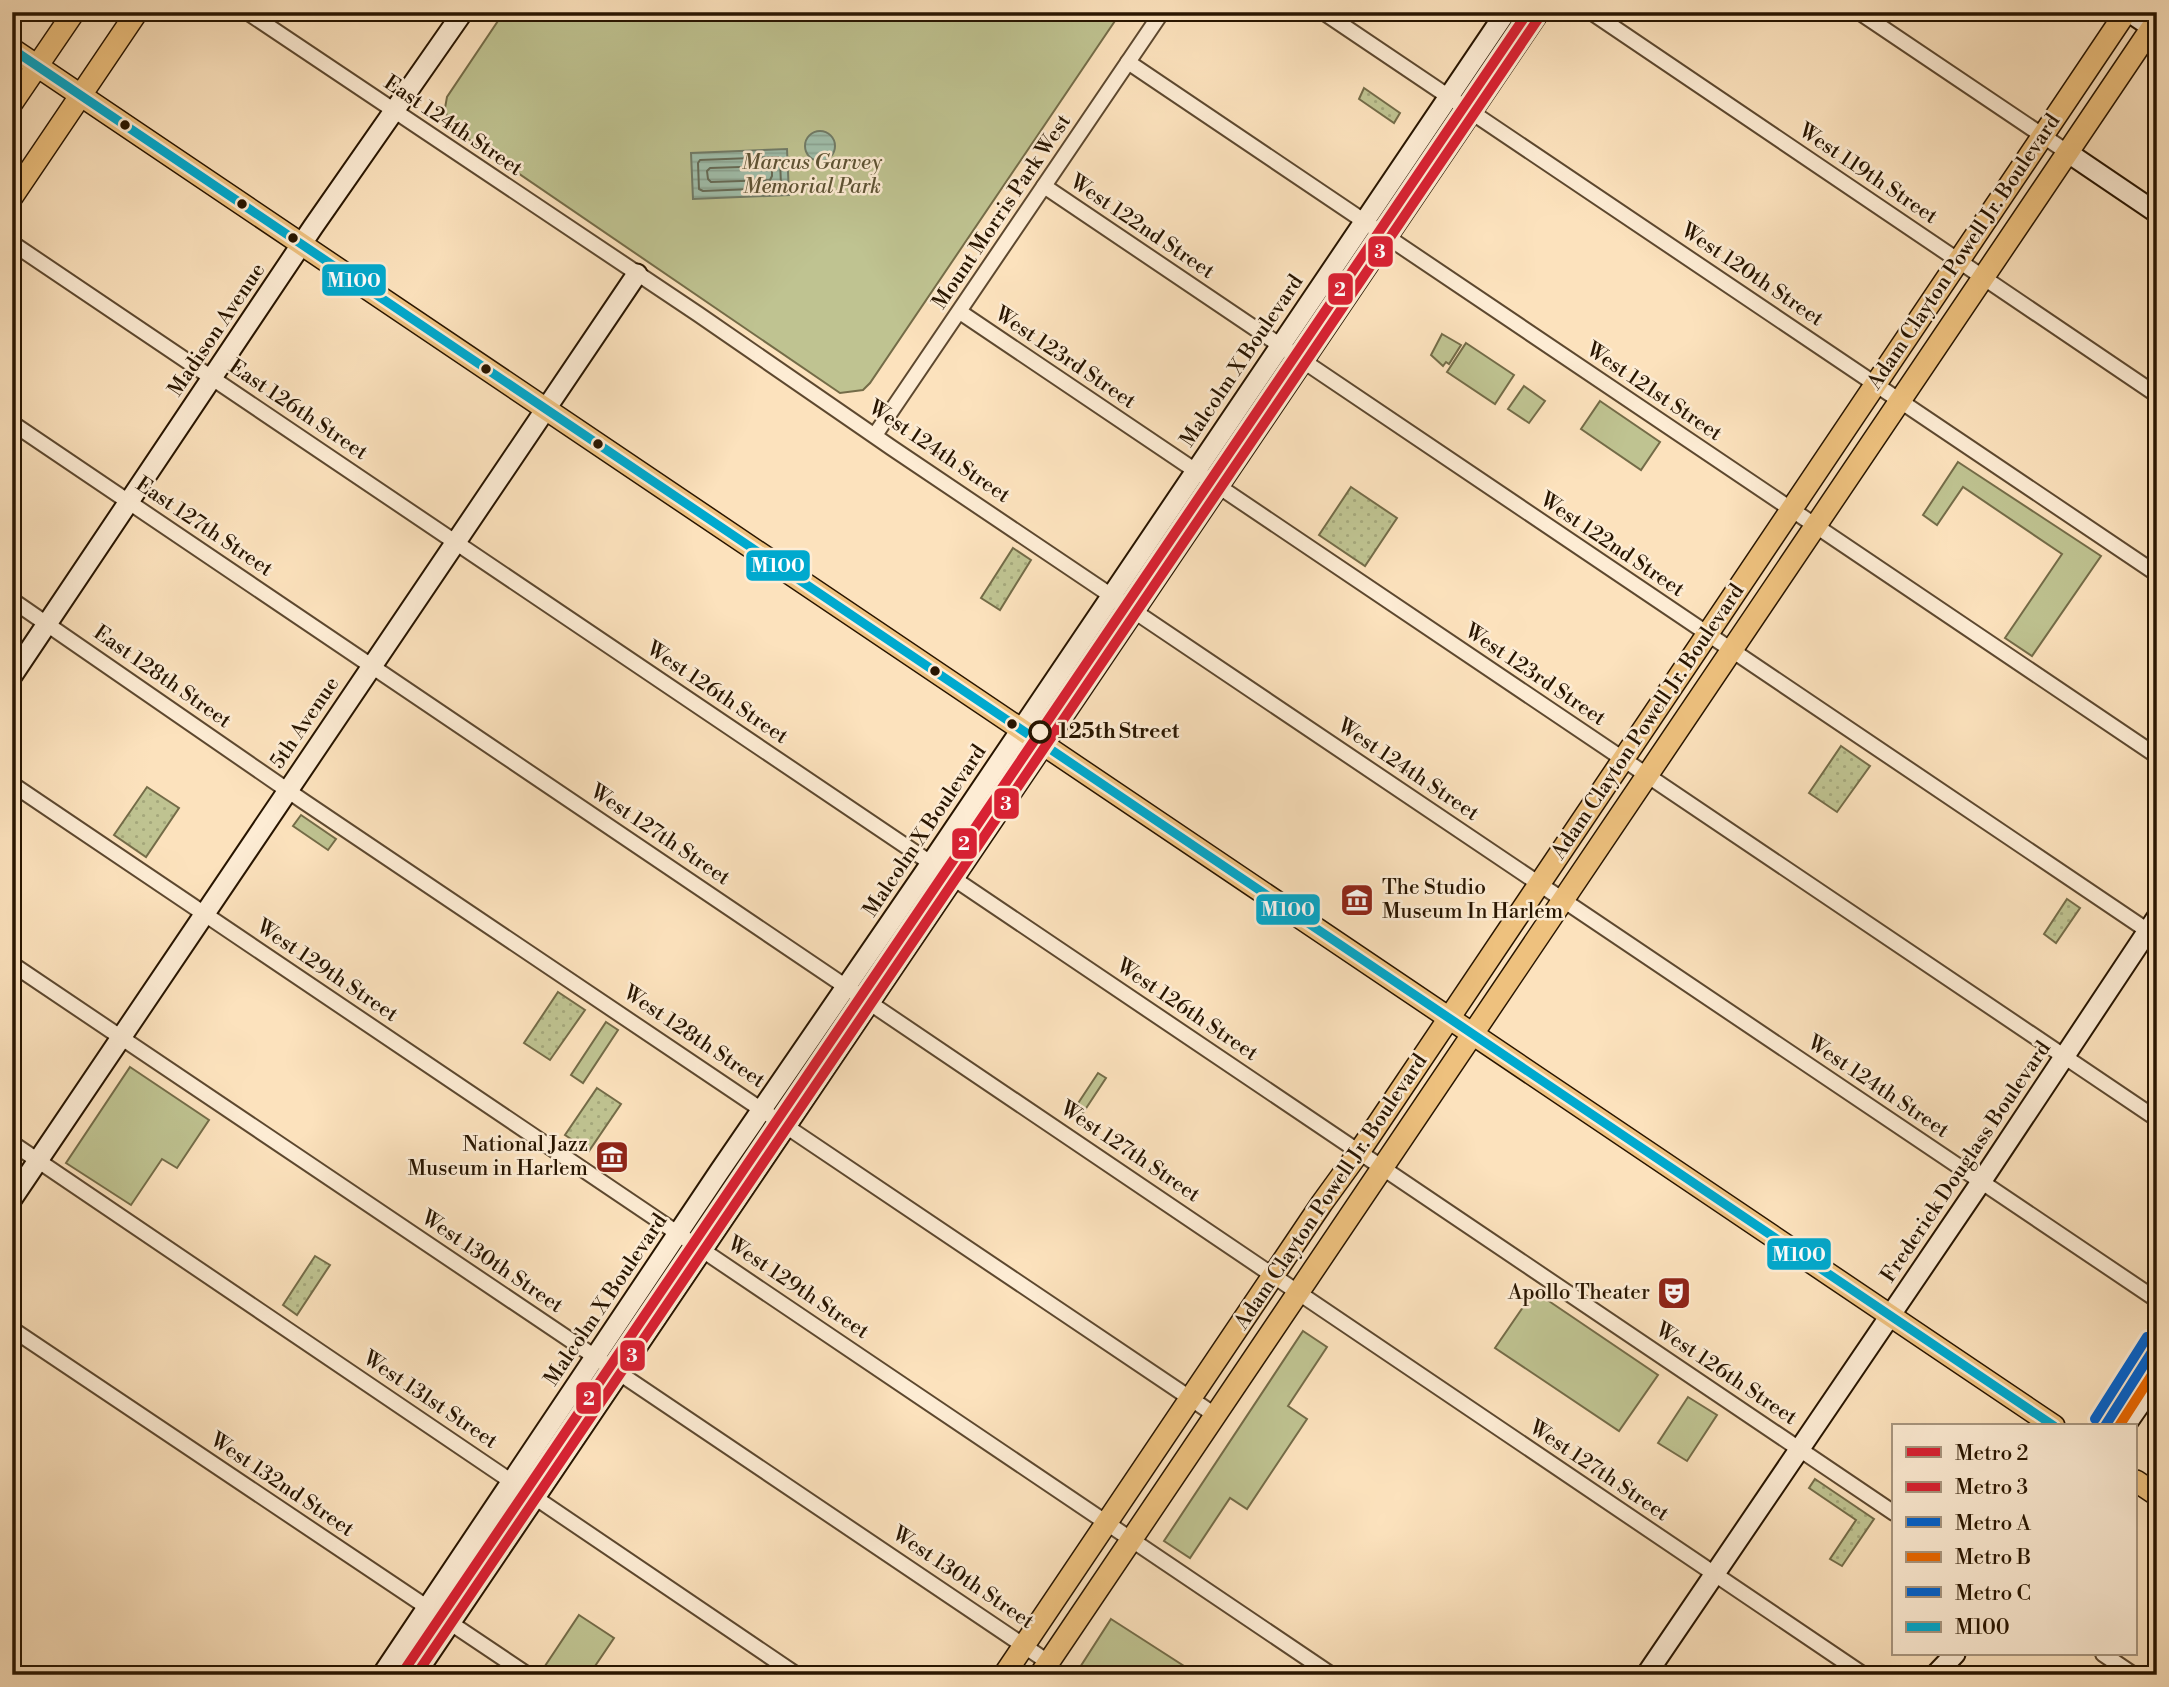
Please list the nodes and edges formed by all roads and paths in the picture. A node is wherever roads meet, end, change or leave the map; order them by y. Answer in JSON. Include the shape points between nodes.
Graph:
{"nodes":[{"id":1,"x":74,"y":12,"type":"edge"},
{"id":2,"x":138,"y":12,"type":"edge"},
{"id":3,"x":247,"y":12,"type":"edge"},
{"id":4,"x":463,"y":12,"type":"edge"},
{"id":5,"x":1162,"y":12,"type":"edge"},
{"id":6,"x":1323,"y":12,"type":"edge"},
{"id":7,"x":1506,"y":12,"type":"edge"},
{"id":8,"x":1538,"y":12,"type":"edge"},
{"id":9,"x":1591,"y":12,"type":"edge"},
{"id":10,"x":1859,"y":12,"type":"edge"},
{"id":11,"x":2128,"y":12,"type":"edge"},
{"id":12,"x":2155,"y":26,"type":"edge"},
{"id":13,"x":12,"y":49,"type":"edge"},
{"id":14,"x":1128,"y":62,"type":"junction"},
{"id":15,"x":37,"y":66,"type":"junction"},
{"id":16,"x":82,"y":96,"type":"junction"},
{"id":17,"x":1447,"y":96,"type":"junction"},
{"id":18,"x":12,"y":103,"type":"edge"},
{"id":19,"x":394,"y":111,"type":"junction"},
{"id":20,"x":1471,"y":112,"type":"junction"},
{"id":21,"x":2042,"y":136,"type":"junction"},
{"id":22,"x":2067,"y":152,"type":"junction"},
{"id":23,"x":1044,"y":186,"type":"junction"},
{"id":24,"x":12,"y":197,"type":"edge"},
{"id":25,"x":2157,"y":213,"type":"edge"},
{"id":26,"x":1364,"y":221,"type":"junction"},
{"id":27,"x":1387,"y":237,"type":"junction"},
{"id":28,"x":12,"y":243,"type":"edge"},
{"id":29,"x":302,"y":245,"type":"junction"},
{"id":30,"x":1958,"y":260,"type":"junction"},
{"id":31,"x":637,"y":274,"type":"junction"},
{"id":32,"x":1983,"y":276,"type":"junction"},
{"id":33,"x":960,"y":312,"type":"junction"},
{"id":34,"x":1279,"y":345,"type":"junction"},
{"id":35,"x":1303,"y":361,"type":"junction"},
{"id":36,"x":213,"y":378,"type":"junction"},
{"id":37,"x":1875,"y":383,"type":"junction"},
{"id":38,"x":2157,"y":395,"type":"edge"},
{"id":39,"x":1900,"y":400,"type":"junction"},
{"id":40,"x":547,"y":409,"type":"junction"},
{"id":41,"x":12,"y":423,"type":"edge"},
{"id":42,"x":875,"y":435,"type":"junction"},
{"id":43,"x":1196,"y":470,"type":"junction"},
{"id":44,"x":1220,"y":486,"type":"junction"},
{"id":45,"x":129,"y":502,"type":"junction"},
{"id":46,"x":1791,"y":510,"type":"junction"},
{"id":47,"x":1814,"y":526,"type":"junction"},
{"id":48,"x":455,"y":542,"type":"junction"},
{"id":49,"x":2157,"y":574,"type":"edge"},
{"id":50,"x":1111,"y":595,"type":"junction"},
{"id":51,"x":12,"y":600,"type":"edge"},
{"id":52,"x":1134,"y":610,"type":"junction"},
{"id":53,"x":47,"y":624,"type":"junction"},
{"id":54,"x":1706,"y":635,"type":"junction"},
{"id":55,"x":1730,"y":650,"type":"junction"},
{"id":56,"x":372,"y":665,"type":"junction"},
{"id":57,"x":12,"y":676,"type":"edge"},
{"id":58,"x":1021,"y":729,"type":"junction"},
{"id":59,"x":1045,"y":745,"type":"junction"},
{"id":60,"x":2157,"y":756,"type":"edge"},
{"id":61,"x":1622,"y":759,"type":"junction"},
{"id":62,"x":1646,"y":775,"type":"junction"},
{"id":63,"x":12,"y":784,"type":"edge"},
{"id":64,"x":287,"y":790,"type":"junction"},
{"id":65,"x":931,"y":863,"type":"junction"},
{"id":66,"x":954,"y":878,"type":"junction"},
{"id":67,"x":1539,"y":883,"type":"junction"},
{"id":68,"x":1562,"y":899,"type":"junction"},
{"id":69,"x":204,"y":914,"type":"junction"},
{"id":70,"x":2154,"y":928,"type":"edge"},
{"id":71,"x":12,"y":964,"type":"edge"},
{"id":72,"x":847,"y":986,"type":"junction"},
{"id":73,"x":870,"y":1002,"type":"junction"},
{"id":74,"x":1448,"y":1018,"type":"junction"},
{"id":75,"x":1471,"y":1034,"type":"junction"},
{"id":76,"x":121,"y":1038,"type":"junction"},
{"id":77,"x":2065,"y":1056,"type":"junction"},
{"id":78,"x":762,"y":1109,"type":"junction"},
{"id":79,"x":2157,"y":1119,"type":"edge"},
{"id":80,"x":787,"y":1125,"type":"junction"},
{"id":81,"x":12,"y":1143,"type":"edge"},
{"id":82,"x":1359,"y":1152,"type":"junction"},
{"id":83,"x":38,"y":1161,"type":"junction"},
{"id":84,"x":1383,"y":1169,"type":"junction"},
{"id":85,"x":1981,"y":1182,"type":"junction"},
{"id":86,"x":12,"y":1199,"type":"edge"},
{"id":87,"x":678,"y":1233,"type":"junction"},
{"id":88,"x":704,"y":1250,"type":"junction"},
{"id":89,"x":1274,"y":1275,"type":"junction"},
{"id":90,"x":1299,"y":1291,"type":"junction"},
{"id":91,"x":2157,"y":1300,"type":"edge"},
{"id":92,"x":1890,"y":1316,"type":"junction"},
{"id":93,"x":12,"y":1329,"type":"edge"},
{"id":94,"x":595,"y":1357,"type":"junction"},
{"id":95,"x":620,"y":1373,"type":"junction"},
{"id":96,"x":2157,"y":1380,"type":"edge"},
{"id":97,"x":1191,"y":1398,"type":"junction"},
{"id":98,"x":1215,"y":1415,"type":"junction"},
{"id":99,"x":2051,"y":1424,"type":"edge"},
{"id":100,"x":2126,"y":1424,"type":"edge"},
{"id":101,"x":1799,"y":1448,"type":"junction"},
{"id":102,"x":512,"y":1481,"type":"junction"},
{"id":103,"x":2138,"y":1482,"type":"edge"},
{"id":104,"x":2157,"y":1495,"type":"edge"},
{"id":105,"x":536,"y":1497,"type":"junction"},
{"id":106,"x":1892,"y":1512,"type":"edge"},
{"id":107,"x":1108,"y":1522,"type":"junction"},
{"id":108,"x":1131,"y":1538,"type":"junction"},
{"id":109,"x":1714,"y":1574,"type":"junction"},
{"id":110,"x":427,"y":1607,"type":"junction"},
{"id":111,"x":450,"y":1623,"type":"junction"},
{"id":112,"x":1024,"y":1646,"type":"junction"},
{"id":113,"x":1953,"y":1656,"type":"edge"},
{"id":114,"x":2106,"y":1656,"type":"edge"},
{"id":115,"x":1044,"y":1668,"type":"edge"},
{"id":116,"x":382,"y":1675,"type":"edge"},
{"id":117,"x":415,"y":1675,"type":"edge"},
{"id":118,"x":528,"y":1675,"type":"edge"},
{"id":119,"x":797,"y":1675,"type":"edge"},
{"id":120,"x":1004,"y":1675,"type":"edge"},
{"id":121,"x":1332,"y":1675,"type":"edge"},
{"id":122,"x":1646,"y":1675,"type":"edge"},
{"id":123,"x":1864,"y":1675,"type":"edge"},
{"id":124,"x":1935,"y":1675,"type":"edge"},
{"id":125,"x":2134,"y":1675,"type":"edge"}],
"edges":[{"from":1,"to":15,"type":"main road"},
{"from":2,"to":16,"type":"main road"},
{"from":3,"to":19,"type":"street","name":"East 124th Street"},
{"from":4,"to":19,"type":"main road","name":"Madison Avenue"},
{"from":5,"to":14,"type":"street","name":"Mount Morris Park West"},
{"from":6,"to":17,"type":"street","name":"West 120th Street"},
{"from":7,"to":17,"type":"main road","name":"Malcolm X Boulevard"},
{"from":8,"to":20,"type":"main road"},
{"from":9,"to":30,"type":"street","name":"West 119th Street"},
{"from":10,"to":21,"type":"street"},
{"from":11,"to":12,"type":"main road"},
{"from":11,"to":21,"type":"main road","name":"Adam Clayton Powell Jr. Boulevard"},
{"from":12,"to":22,"type":"main road","name":"Adam Clayton Powell Jr. Boulevard"},
{"from":13,"to":15,"type":"main road"},
{"from":14,"to":23,"type":"street","name":"Mount Morris Park West"},
{"from":14,"to":26,"type":"street","name":"West 121st Street"},
{"from":15,"to":16,"type":"main road"},
{"from":15,"to":18,"type":"main road"},
{"from":16,"to":24,"type":"main road"},
{"from":16,"to":29,"type":"main road"},
{"from":17,"to":20,"type":"street","name":"West 120th Street"},
{"from":17,"to":26,"type":"main road","name":"Malcolm X Boulevard"},
{"from":19,"to":29,"type":"main road","name":"Madison Avenue"},
{"from":19,"to":31,"type":"street","name":"East 124th Street"},
{"from":20,"to":27,"type":"main road"},
{"from":20,"to":37,"type":"street","name":"West 120th Street"},
{"from":21,"to":22,"type":"street"},
{"from":21,"to":30,"type":"main road","name":"Adam Clayton Powell Jr. Boulevard"},
{"from":22,"to":25,"type":"main road"},
{"from":22,"to":32,"type":"main road","name":"Adam Clayton Powell Jr. Boulevard"},
{"from":23,"to":33,"type":"street","name":"Mount Morris Park West"},
{"from":23,"to":34,"type":"street","name":"West 122nd Street"},
{"from":26,"to":27,"type":"street","name":"West 121st Street"},
{"from":26,"to":34,"type":"main road","name":"Malcolm X Boulevard"},
{"from":27,"to":35,"type":"main road"},
{"from":27,"to":46,"type":"street","name":"West 121st Street"},
{"from":28,"to":36,"type":"street","name":"East 126th Street"},
{"from":29,"to":36,"type":"main road","name":"Madison Avenue"},
{"from":29,"to":40,"type":"main road"},
{"from":30,"to":32,"type":"street","name":"West 119th Street"},
{"from":30,"to":37,"type":"main road","name":"Adam Clayton Powell Jr. Boulevard"},
{"from":31,"to":40,"type":"main road","name":"5th Avenue"},
{"from":31,"to":42,"type":"street","name":"West 124th Street"},
{"from":32,"to":38,"type":"street","name":"West 119th Street"},
{"from":32,"to":39,"type":"main road","name":"Adam Clayton Powell Jr. Boulevard"},
{"from":33,"to":42,"type":"street","name":"Mount Morris Park West"},
{"from":33,"to":43,"type":"street","name":"West 123rd Street"},
{"from":34,"to":35,"type":"street","name":"West 122nd Street"},
{"from":34,"to":43,"type":"main road","name":"Malcolm X Boulevard"},
{"from":35,"to":44,"type":"main road"},
{"from":35,"to":54,"type":"street","name":"West 122nd Street"},
{"from":36,"to":45,"type":"main road","name":"Madison Avenue"},
{"from":36,"to":48,"type":"street","name":"East 126th Street"},
{"from":37,"to":39,"type":"street","name":"West 120th Street"},
{"from":37,"to":46,"type":"main road","name":"Adam Clayton Powell Jr. Boulevard"},
{"from":39,"to":47,"type":"main road","name":"Adam Clayton Powell Jr. Boulevard"},
{"from":39,"to":49,"type":"street","name":"West 120th Street"},
{"from":40,"to":48,"type":"main road","name":"5th Avenue"},
{"from":40,"to":58,"type":"main road"},
{"from":41,"to":45,"type":"street","name":"East 127th Street"},
{"from":42,"to":50,"type":"street","name":"West 124th Street"},
{"from":43,"to":44,"type":"street","name":"West 123rd Street"},
{"from":43,"to":50,"type":"main road","name":"Malcolm X Boulevard"},
{"from":44,"to":52,"type":"main road"},
{"from":44,"to":61,"type":"street","name":"West 123rd Street"},
{"from":45,"to":53,"type":"main road","name":"Madison Avenue"},
{"from":45,"to":56,"type":"street","name":"East 127th Street"},
{"from":46,"to":47,"type":"street","name":"West 121st Street"},
{"from":46,"to":54,"type":"main road","name":"Adam Clayton Powell Jr. Boulevard"},
{"from":47,"to":55,"type":"main road","name":"Adam Clayton Powell Jr. Boulevard"},
{"from":47,"to":60,"type":"street","name":"West 121st Street"},
{"from":48,"to":56,"type":"main road","name":"5th Avenue"},
{"from":48,"to":65,"type":"street","name":"West 126th Street"},
{"from":50,"to":52,"type":"street","name":"West 124th Street"},
{"from":50,"to":58,"type":"main road","name":"Malcolm X Boulevard"},
{"from":51,"to":53,"type":"street","name":"East 128th Street"},
{"from":52,"to":59,"type":"main road"},
{"from":52,"to":67,"type":"street","name":"West 124th Street"},
{"from":53,"to":57,"type":"main road","name":"Madison Avenue"},
{"from":53,"to":64,"type":"street","name":"East 128th Street"},
{"from":54,"to":55,"type":"street","name":"West 122nd Street"},
{"from":54,"to":61,"type":"main road","name":"Adam Clayton Powell Jr. Boulevard"},
{"from":55,"to":62,"type":"main road","name":"Adam Clayton Powell Jr. Boulevard"},
{"from":55,"to":70,"type":"street","name":"West 122nd Street"},
{"from":56,"to":64,"type":"main road","name":"5th Avenue"},
{"from":56,"to":72,"type":"street","name":"West 127th Street"},
{"from":58,"to":59,"type":"main road"},
{"from":58,"to":65,"type":"main road","name":"Malcolm X Boulevard"},
{"from":59,"to":66,"type":"main road"},
{"from":59,"to":74,"type":"main road"},
{"from":61,"to":62,"type":"street","name":"West 123rd Street"},
{"from":61,"to":67,"type":"main road","name":"Adam Clayton Powell Jr. Boulevard"},
{"from":62,"to":68,"type":"main road","name":"Adam Clayton Powell Jr. Boulevard"},
{"from":62,"to":77,"type":"street","name":"West 123rd Street"},
{"from":63,"to":69,"type":"street","name":"West 129th Street"},
{"from":64,"to":69,"type":"main road","name":"5th Avenue"},
{"from":64,"to":78,"type":"street","name":"West 128th Street"},
{"from":65,"to":66,"type":"street","name":"West 126th Street"},
{"from":65,"to":72,"type":"main road","name":"Malcolm X Boulevard"},
{"from":66,"to":73,"type":"main road"},
{"from":66,"to":82,"type":"street","name":"West 126th Street"},
{"from":67,"to":68,"type":"street","name":"West 124th Street"},
{"from":67,"to":74,"type":"main road","name":"Adam Clayton Powell Jr. Boulevard"},
{"from":68,"to":75,"type":"main road","name":"Adam Clayton Powell Jr. Boulevard"},
{"from":68,"to":85,"type":"street","name":"West 124th Street"},
{"from":69,"to":76,"type":"main road","name":"5th Avenue"},
{"from":69,"to":87,"type":"street","name":"West 129th Street"},
{"from":70,"to":77,"type":"main road","name":"Frederick Douglass Boulevard"},
{"from":71,"to":76,"type":"street","name":"West 130th Street"},
{"from":72,"to":73,"type":"street","name":"West 127th Street"},
{"from":72,"to":78,"type":"main road","name":"Malcolm X Boulevard"},
{"from":73,"to":80,"type":"main road"},
{"from":73,"to":89,"type":"street","name":"West 127th Street"},
{"from":74,"to":75,"type":"main road"},
{"from":74,"to":82,"type":"main road","name":"Adam Clayton Powell Jr. Boulevard"},
{"from":75,"to":84,"type":"main road","name":"Adam Clayton Powell Jr. Boulevard"},
{"from":75,"to":92,"type":"main road"},
{"from":76,"to":83,"type":"main road","name":"5th Avenue"},
{"from":76,"to":94,"type":"street","name":"West 130th Street"},
{"from":77,"to":79,"type":"street","name":"West 123rd Street"},
{"from":77,"to":85,"type":"main road","name":"Frederick Douglass Boulevard"},
{"from":78,"to":80,"type":"street","name":"West 128th Street"},
{"from":78,"to":87,"type":"main road","name":"Malcolm X Boulevard"},
{"from":80,"to":88,"type":"main road"},
{"from":80,"to":97,"type":"street","name":"West 128th Street"},
{"from":81,"to":83,"type":"street","name":"West 131st Street"},
{"from":82,"to":84,"type":"street","name":"West 126th Street"},
{"from":82,"to":89,"type":"main road","name":"Adam Clayton Powell Jr. Boulevard"},
{"from":83,"to":86,"type":"main road","name":"5th Avenue"},
{"from":83,"to":102,"type":"street","name":"West 131st Street"},
{"from":84,"to":90,"type":"main road","name":"Adam Clayton Powell Jr. Boulevard"},
{"from":84,"to":101,"type":"street","name":"West 126th Street"},
{"from":85,"to":91,"type":"street","name":"West 124th Street"},
{"from":85,"to":92,"type":"main road","name":"Frederick Douglass Boulevard"},
{"from":87,"to":88,"type":"street","name":"West 129th Street"},
{"from":87,"to":94,"type":"main road","name":"Malcolm X Boulevard"},
{"from":88,"to":95,"type":"main road"},
{"from":88,"to":107,"type":"street","name":"West 129th Street"},
{"from":89,"to":90,"type":"street","name":"West 127th Street"},
{"from":89,"to":97,"type":"main road","name":"Adam Clayton Powell Jr. Boulevard"},
{"from":90,"to":98,"type":"main road","name":"Adam Clayton Powell Jr. Boulevard"},
{"from":90,"to":109,"type":"street","name":"West 127th Street"},
{"from":92,"to":99,"type":"main road"},
{"from":92,"to":101,"type":"main road","name":"Frederick Douglass Boulevard"},
{"from":93,"to":110,"type":"street","name":"West 132nd Street"},
{"from":94,"to":95,"type":"street","name":"West 130th Street"},
{"from":94,"to":102,"type":"main road","name":"Malcolm X Boulevard"},
{"from":95,"to":105,"type":"main road"},
{"from":95,"to":112,"type":"street","name":"West 130th Street"},
{"from":96,"to":100,"type":"main road"},
{"from":97,"to":98,"type":"street","name":"West 128th Street"},
{"from":97,"to":107,"type":"main road","name":"Adam Clayton Powell Jr. Boulevard"},
{"from":98,"to":108,"type":"main road","name":"Adam Clayton Powell Jr. Boulevard"},
{"from":101,"to":106,"type":"street","name":"West 126th Street"},
{"from":101,"to":109,"type":"main road","name":"Frederick Douglass Boulevard"},
{"from":102,"to":105,"type":"street","name":"West 131st Street"},
{"from":102,"to":110,"type":"main road","name":"Malcolm X Boulevard"},
{"from":103,"to":104,"type":"main road"},
{"from":105,"to":111,"type":"main road"},
{"from":105,"to":119,"type":"street","name":"West 131st Street"},
{"from":107,"to":108,"type":"street","name":"West 129th Street"},
{"from":107,"to":112,"type":"main road","name":"Adam Clayton Powell Jr. Boulevard"},
{"from":108,"to":115,"type":"main road","name":"Adam Clayton Powell Jr. Boulevard"},
{"from":108,"to":121,"type":"street","name":"West 129th Street"},
{"from":109,"to":122,"type":"main road","name":"Frederick Douglass Boulevard"},
{"from":109,"to":123,"type":"street","name":"West 127th Street"},
{"from":110,"to":111,"type":"street","name":"West 132nd Street"},
{"from":110,"to":116,"type":"main road","name":"Malcolm X Boulevard"},
{"from":111,"to":117,"type":"main road"},
{"from":111,"to":118,"type":"street","name":"West 132nd Street"},
{"from":112,"to":115,"type":"street","name":"West 130th Street"},
{"from":112,"to":120,"type":"main road","name":"Adam Clayton Powell Jr. Boulevard"},
{"from":113,"to":124,"type":"main road"},
{"from":114,"to":125,"type":"street"}]}
